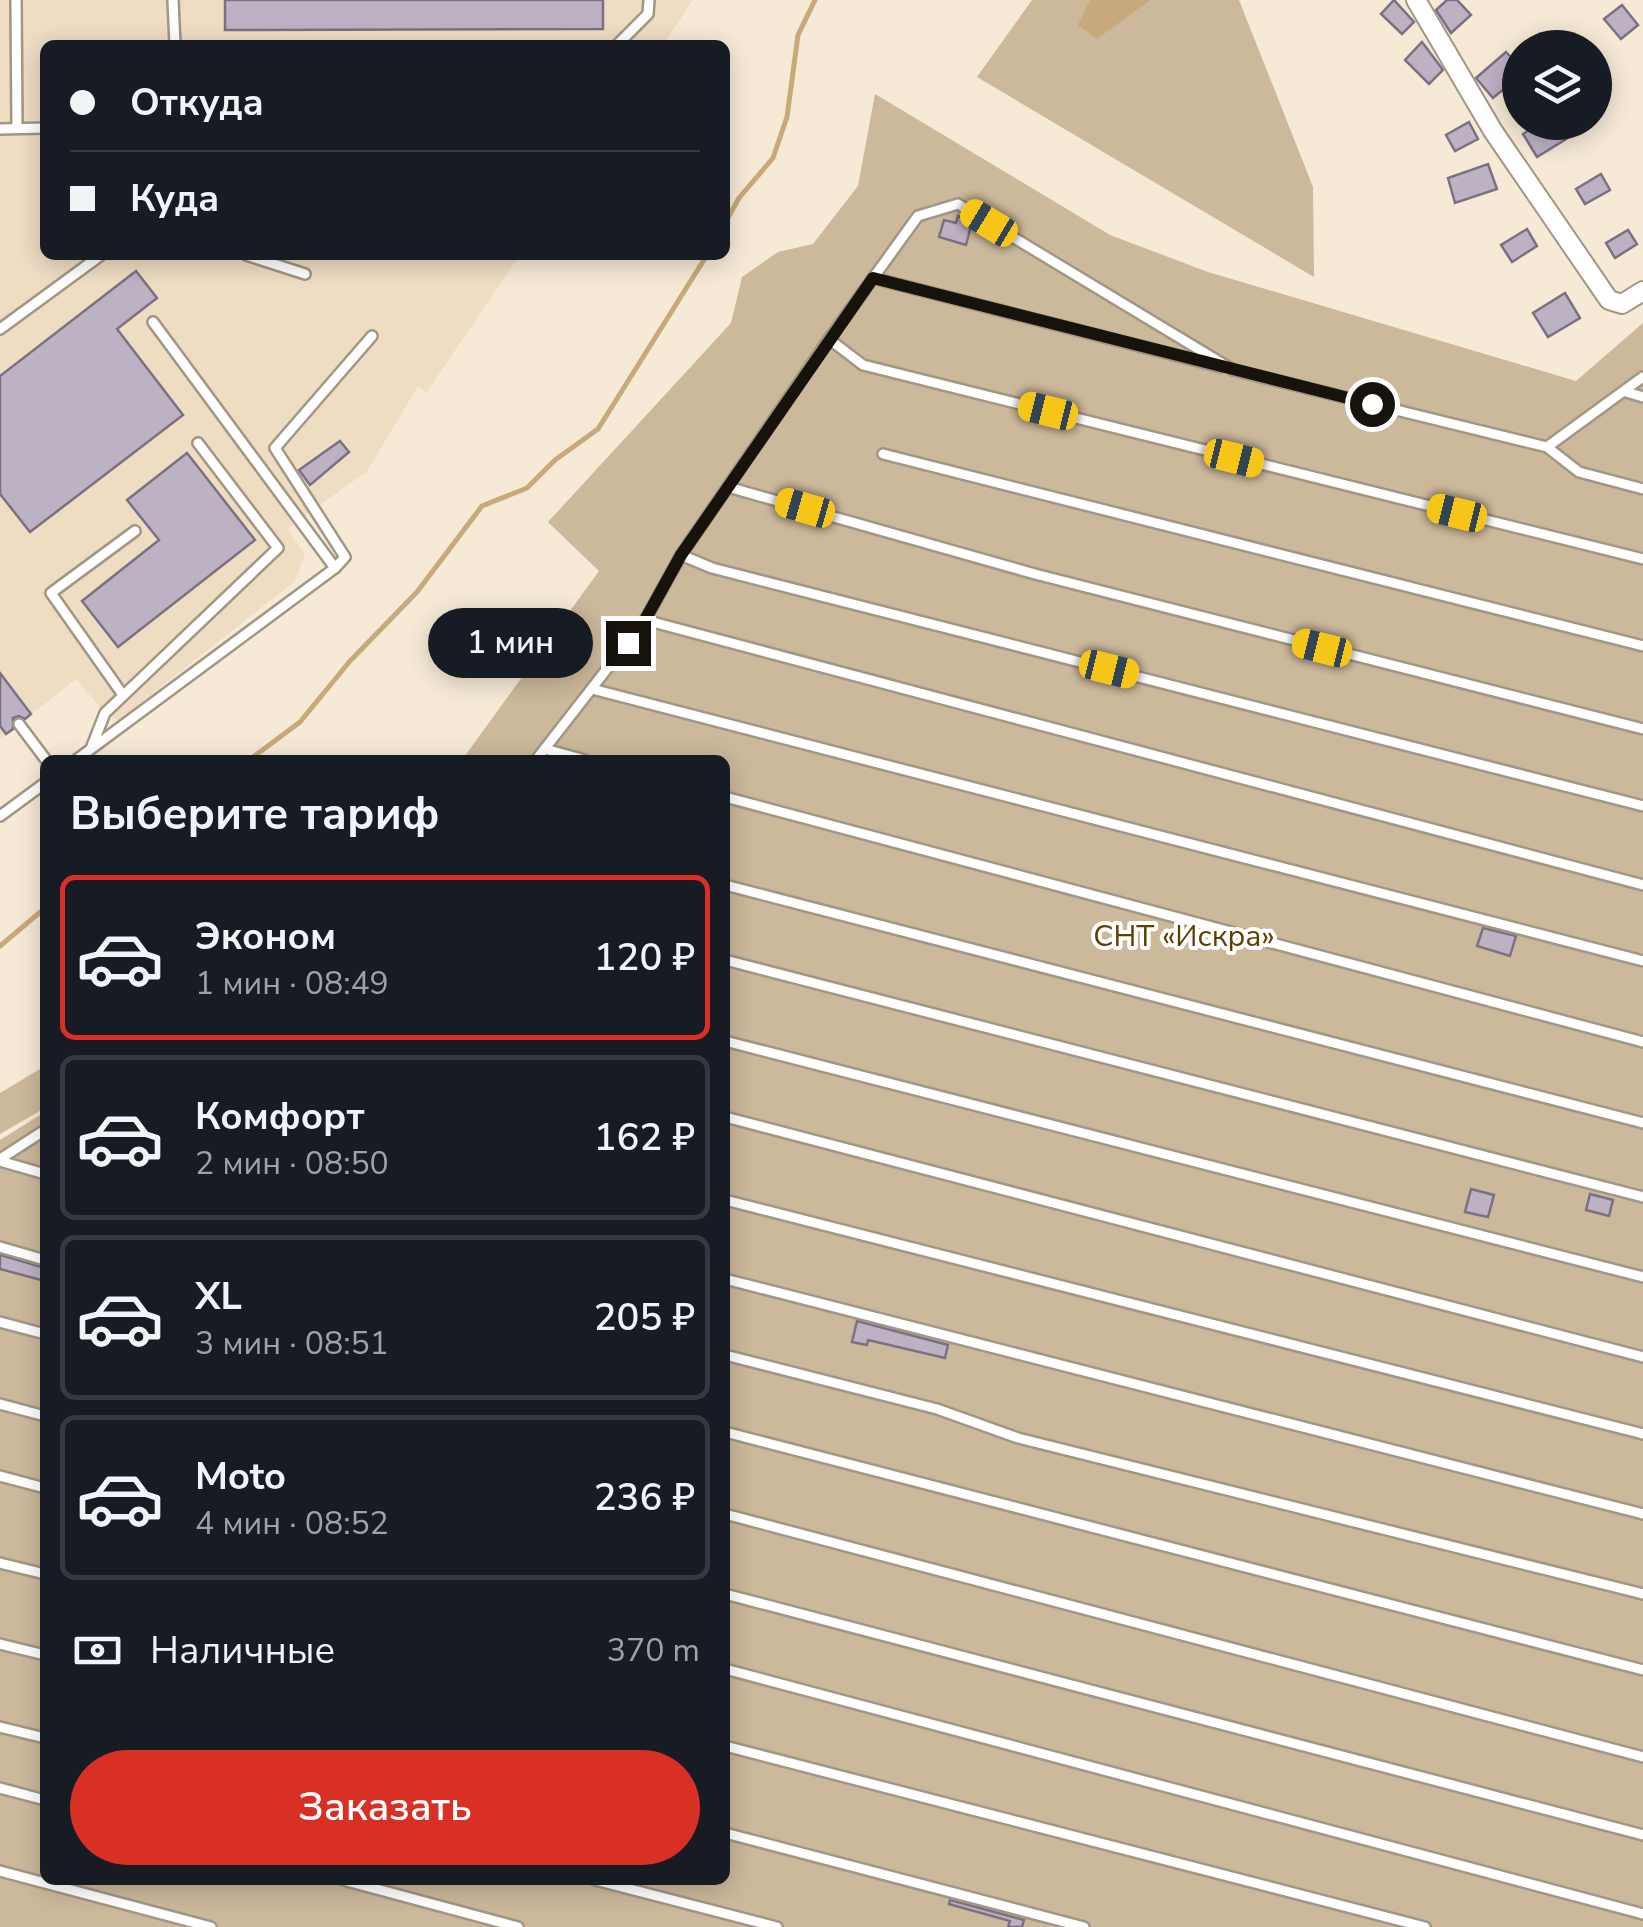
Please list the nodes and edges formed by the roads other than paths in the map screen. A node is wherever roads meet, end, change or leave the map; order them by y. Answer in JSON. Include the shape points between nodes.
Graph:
{"nodes":[{"id":1,"x":16,"y":0,"type":"edge"},
{"id":2,"x":174,"y":0,"type":"edge"},
{"id":3,"x":649,"y":0,"type":"edge"},
{"id":4,"x":1416,"y":0,"type":"edge"},
{"id":5,"x":174,"y":40,"type":"edge"},
{"id":6,"x":622,"y":40,"type":"edge"},
{"id":7,"x":0,"y":128,"type":"edge"},
{"id":8,"x":17,"y":128,"type":"junction"},
{"id":9,"x":40,"y":128,"type":"edge"},
{"id":10,"x":94,"y":260,"type":"edge"},
{"id":11,"x":261,"y":260,"type":"edge"},
{"id":12,"x":304,"y":274,"type":"dead end"},
{"id":13,"x":873,"y":278,"type":"junction"},
{"id":14,"x":1643,"y":291,"type":"edge"},
{"id":15,"x":153,"y":322,"type":"dead end"},
{"id":16,"x":0,"y":328,"type":"edge"},
{"id":17,"x":372,"y":336,"type":"dead end"},
{"id":18,"x":829,"y":340,"type":"junction"},
{"id":19,"x":1233,"y":370,"type":"junction"},
{"id":20,"x":1643,"y":377,"type":"edge"},
{"id":21,"x":1626,"y":392,"type":"junction"},
{"id":22,"x":1643,"y":397,"type":"edge"},
{"id":23,"x":198,"y":443,"type":"dead end"},
{"id":24,"x":1547,"y":447,"type":"junction"},
{"id":25,"x":883,"y":454,"type":"dead end"},
{"id":26,"x":728,"y":487,"type":"junction"},
{"id":27,"x":1643,"y":489,"type":"edge"},
{"id":28,"x":135,"y":530,"type":"dead end"},
{"id":29,"x":681,"y":555,"type":"junction"},
{"id":30,"x":1643,"y":560,"type":"edge"},
{"id":31,"x":334,"y":568,"type":"junction"},
{"id":32,"x":645,"y":620,"type":"junction"},
{"id":33,"x":1643,"y":646,"type":"edge"},
{"id":34,"x":592,"y":690,"type":"junction"},
{"id":35,"x":123,"y":695,"type":"junction"},
{"id":36,"x":19,"y":724,"type":"dead end"},
{"id":37,"x":1643,"y":728,"type":"edge"},
{"id":38,"x":91,"y":749,"type":"junction"},
{"id":39,"x":545,"y":749,"type":"junction"},
{"id":40,"x":42,"y":755,"type":"edge"},
{"id":41,"x":83,"y":755,"type":"edge"},
{"id":42,"x":540,"y":755,"type":"edge"},
{"id":43,"x":567,"y":755,"type":"edge"},
{"id":44,"x":40,"y":787,"type":"edge"},
{"id":45,"x":730,"y":798,"type":"edge"},
{"id":46,"x":1643,"y":806,"type":"edge"},
{"id":47,"x":0,"y":816,"type":"edge"},
{"id":48,"x":1643,"y":885,"type":"edge"},
{"id":49,"x":730,"y":887,"type":"edge"},
{"id":50,"x":730,"y":961,"type":"edge"},
{"id":51,"x":1643,"y":961,"type":"edge"},
{"id":52,"x":730,"y":1042,"type":"edge"},
{"id":53,"x":1643,"y":1042,"type":"edge"},
{"id":54,"x":730,"y":1118,"type":"edge"},
{"id":55,"x":1643,"y":1122,"type":"edge"},
{"id":56,"x":40,"y":1133,"type":"edge"},
{"id":57,"x":0,"y":1160,"type":"edge"},
{"id":58,"x":40,"y":1172,"type":"edge"},
{"id":59,"x":1643,"y":1198,"type":"edge"},
{"id":60,"x":730,"y":1201,"type":"edge"},
{"id":61,"x":0,"y":1246,"type":"edge"},
{"id":62,"x":40,"y":1258,"type":"edge"},
{"id":63,"x":1643,"y":1277,"type":"edge"},
{"id":64,"x":730,"y":1280,"type":"edge"},
{"id":65,"x":0,"y":1322,"type":"edge"},
{"id":66,"x":40,"y":1333,"type":"edge"},
{"id":67,"x":730,"y":1357,"type":"edge"},
{"id":68,"x":1643,"y":1358,"type":"edge"},
{"id":69,"x":0,"y":1404,"type":"edge"},
{"id":70,"x":40,"y":1415,"type":"edge"},
{"id":71,"x":730,"y":1433,"type":"edge"},
{"id":72,"x":1643,"y":1434,"type":"edge"},
{"id":73,"x":0,"y":1476,"type":"edge"},
{"id":74,"x":40,"y":1487,"type":"edge"},
{"id":75,"x":1643,"y":1514,"type":"edge"},
{"id":76,"x":730,"y":1515,"type":"edge"},
{"id":77,"x":0,"y":1563,"type":"edge"},
{"id":78,"x":40,"y":1573,"type":"edge"},
{"id":79,"x":1643,"y":1594,"type":"edge"},
{"id":80,"x":730,"y":1595,"type":"edge"},
{"id":81,"x":0,"y":1644,"type":"edge"},
{"id":82,"x":40,"y":1655,"type":"edge"},
{"id":83,"x":730,"y":1670,"type":"edge"},
{"id":84,"x":1643,"y":1670,"type":"edge"},
{"id":85,"x":0,"y":1726,"type":"edge"},
{"id":86,"x":40,"y":1737,"type":"edge"},
{"id":87,"x":730,"y":1747,"type":"edge"},
{"id":88,"x":1643,"y":1757,"type":"edge"},
{"id":89,"x":0,"y":1788,"type":"edge"},
{"id":90,"x":40,"y":1799,"type":"edge"},
{"id":91,"x":730,"y":1834,"type":"edge"},
{"id":92,"x":1643,"y":1835,"type":"edge"},
{"id":93,"x":0,"y":1871,"type":"edge"},
{"id":94,"x":40,"y":1882,"type":"edge"},
{"id":95,"x":53,"y":1885,"type":"edge"},
{"id":96,"x":362,"y":1885,"type":"edge"},
{"id":97,"x":614,"y":1885,"type":"edge"},
{"id":98,"x":1643,"y":1914,"type":"edge"},
{"id":99,"x":211,"y":1927,"type":"edge"},
{"id":100,"x":518,"y":1927,"type":"edge"},
{"id":101,"x":777,"y":1927,"type":"edge"},
{"id":102,"x":1084,"y":1927,"type":"edge"},
{"id":103,"x":1425,"y":1927,"type":"edge"}],
"edges":[{"from":1,"to":8,"type":"lane"},
{"from":2,"to":5,"type":"lane"},
{"from":3,"to":6,"type":"lane","via":[[648,14]]},
{"from":4,"to":14,"type":"street","via":[[1493,132],[1609,300],[1622,304]]},
{"from":7,"to":8,"type":"lane"},
{"from":8,"to":9,"type":"lane"},
{"from":10,"to":16,"type":"lane"},
{"from":11,"to":12,"type":"lane"},
{"from":13,"to":18,"type":"lane"},
{"from":13,"to":19,"type":"lane"},
{"from":13,"to":19,"type":"lane","via":[[918,216],[958,204]]},
{"from":15,"to":31,"type":"lane"},
{"from":17,"to":31,"type":"lane","via":[[275,448],[346,557]]},
{"from":18,"to":26,"type":"lane"},
{"from":18,"to":30,"type":"lane","via":[[863,365]]},
{"from":19,"to":24,"type":"lane"},
{"from":20,"to":21,"type":"lane"},
{"from":21,"to":22,"type":"lane"},
{"from":21,"to":24,"type":"lane"},
{"from":23,"to":35,"type":"lane","via":[[278,548]]},
{"from":24,"to":27,"type":"lane","via":[[1579,472]]},
{"from":25,"to":33,"type":"lane"},
{"from":26,"to":29,"type":"lane"},
{"from":26,"to":37,"type":"lane","via":[[1052,578]]},
{"from":28,"to":35,"type":"lane","via":[[51,593]]},
{"from":29,"to":32,"type":"lane"},
{"from":29,"to":46,"type":"lane"},
{"from":31,"to":38,"type":"lane"},
{"from":32,"to":34,"type":"lane"},
{"from":32,"to":48,"type":"lane"},
{"from":34,"to":39,"type":"lane"},
{"from":34,"to":51,"type":"lane"},
{"from":35,"to":38,"type":"lane","via":[[104,713]]},
{"from":36,"to":40,"type":"lane"},
{"from":38,"to":41,"type":"lane"},
{"from":39,"to":42,"type":"lane"},
{"from":39,"to":43,"type":"lane"},
{"from":44,"to":47,"type":"lane"},
{"from":45,"to":53,"type":"lane"},
{"from":49,"to":55,"type":"lane"},
{"from":50,"to":59,"type":"lane"},
{"from":52,"to":63,"type":"lane"},
{"from":54,"to":68,"type":"lane"},
{"from":56,"to":57,"type":"lane"},
{"from":57,"to":58,"type":"lane"},
{"from":60,"to":72,"type":"lane"},
{"from":61,"to":62,"type":"lane"},
{"from":64,"to":75,"type":"lane"},
{"from":65,"to":66,"type":"lane"},
{"from":67,"to":79,"type":"lane","via":[[936,1409],[1018,1438]]},
{"from":69,"to":70,"type":"lane"},
{"from":71,"to":84,"type":"lane"},
{"from":73,"to":74,"type":"lane"},
{"from":76,"to":88,"type":"lane"},
{"from":77,"to":78,"type":"lane"},
{"from":80,"to":92,"type":"lane"},
{"from":81,"to":82,"type":"lane"},
{"from":83,"to":98,"type":"lane"},
{"from":85,"to":86,"type":"lane"},
{"from":87,"to":103,"type":"lane"},
{"from":89,"to":90,"type":"lane"},
{"from":91,"to":102,"type":"lane"},
{"from":93,"to":94,"type":"lane"},
{"from":95,"to":99,"type":"lane"},
{"from":96,"to":100,"type":"lane"},
{"from":97,"to":101,"type":"lane"}]}
